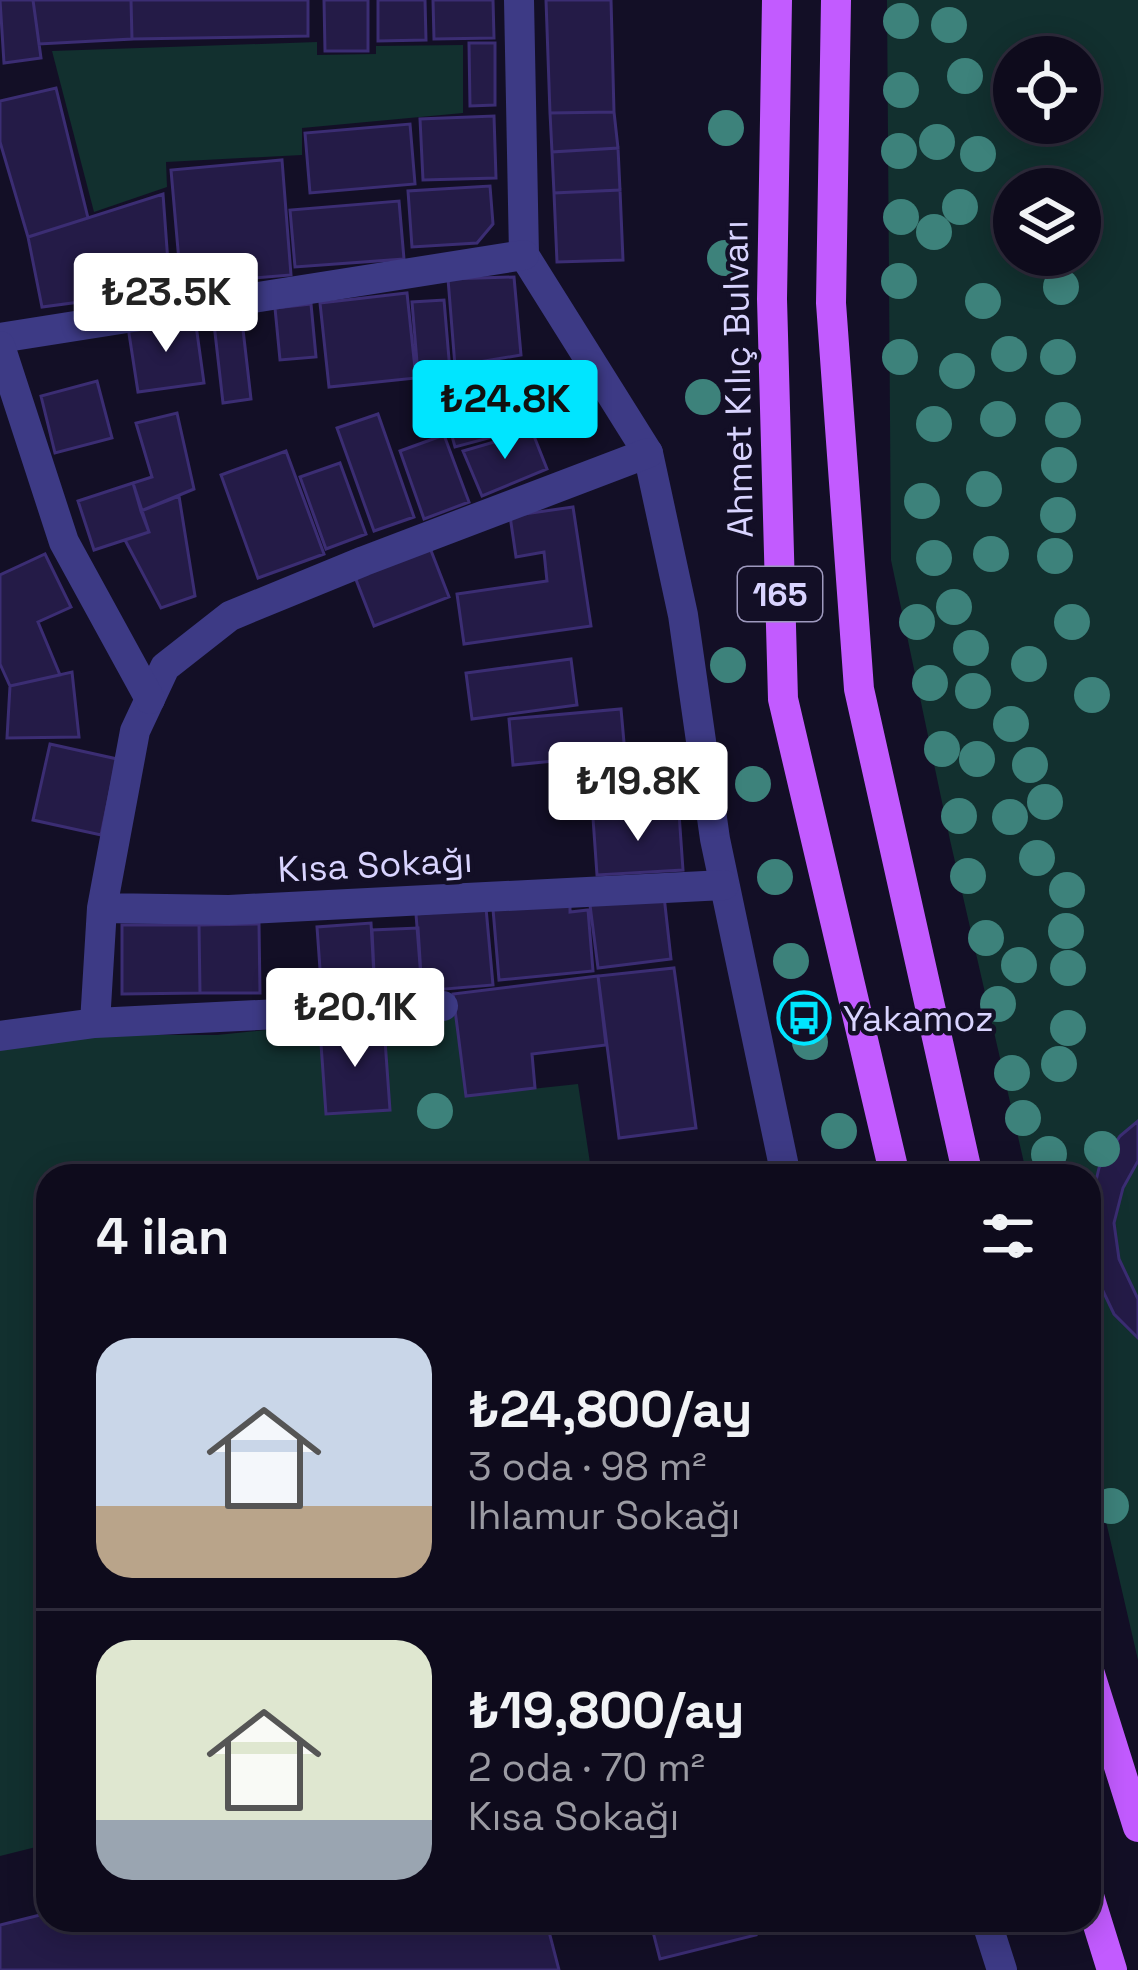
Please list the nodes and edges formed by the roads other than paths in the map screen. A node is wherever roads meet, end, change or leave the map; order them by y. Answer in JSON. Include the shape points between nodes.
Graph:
{"nodes":[{"id":1,"x":519,"y":0,"type":"edge"},
{"id":2,"x":777,"y":0,"type":"edge"},
{"id":3,"x":836,"y":0,"type":"edge"},
{"id":4,"x":524,"y":255,"type":"junction"},
{"id":5,"x":0,"y":342,"type":"edge"},
{"id":6,"x":648,"y":453,"type":"junction"},
{"id":7,"x":150,"y":699,"type":"junction"},
{"id":8,"x":724,"y":885,"type":"junction"},
{"id":9,"x":102,"y":908,"type":"junction"},
{"id":10,"x":443,"y":1006,"type":"dead end"},
{"id":11,"x":95,"y":1023,"type":"junction"},
{"id":12,"x":0,"y":1036,"type":"edge"},
{"id":13,"x":783,"y":1164,"type":"edge"},
{"id":14,"x":893,"y":1164,"type":"edge"},
{"id":15,"x":965,"y":1164,"type":"edge"},
{"id":16,"x":1101,"y":1709,"type":"edge"},
{"id":17,"x":1138,"y":1827,"type":"edge"},
{"id":18,"x":990,"y":1932,"type":"edge"},
{"id":19,"x":1100,"y":1932,"type":"edge"},
{"id":20,"x":1002,"y":1970,"type":"edge"},
{"id":21,"x":1112,"y":1970,"type":"edge"}],
"edges":[{"from":1,"to":4,"type":"street"},
{"from":2,"to":14,"type":"main road","name":"Ahmet Kılıç Bulvarı","number":"165","via":[[772,299],[783,699]]},
{"from":3,"to":15,"type":"main road","via":[[831,303],[860,688]]},
{"from":4,"to":5,"type":"street"},
{"from":4,"to":6,"type":"street"},
{"from":5,"to":7,"type":"street","via":[[64,542]]},
{"from":6,"to":7,"type":"street","via":[[230,616],[165,667]]},
{"from":6,"to":8,"type":"street","via":[[683,615]]},
{"from":7,"to":9,"type":"street","via":[[135,731]]},
{"from":8,"to":9,"type":"street","name":"Kısa Sokağı","via":[[296,907]]},
{"from":8,"to":13,"type":"street"},
{"from":9,"to":11,"type":"street"},
{"from":10,"to":11,"type":"street"},
{"from":11,"to":12,"type":"street"},
{"from":16,"to":17,"type":"main road"},
{"from":18,"to":20,"type":"street"},
{"from":19,"to":21,"type":"main road"}]}
